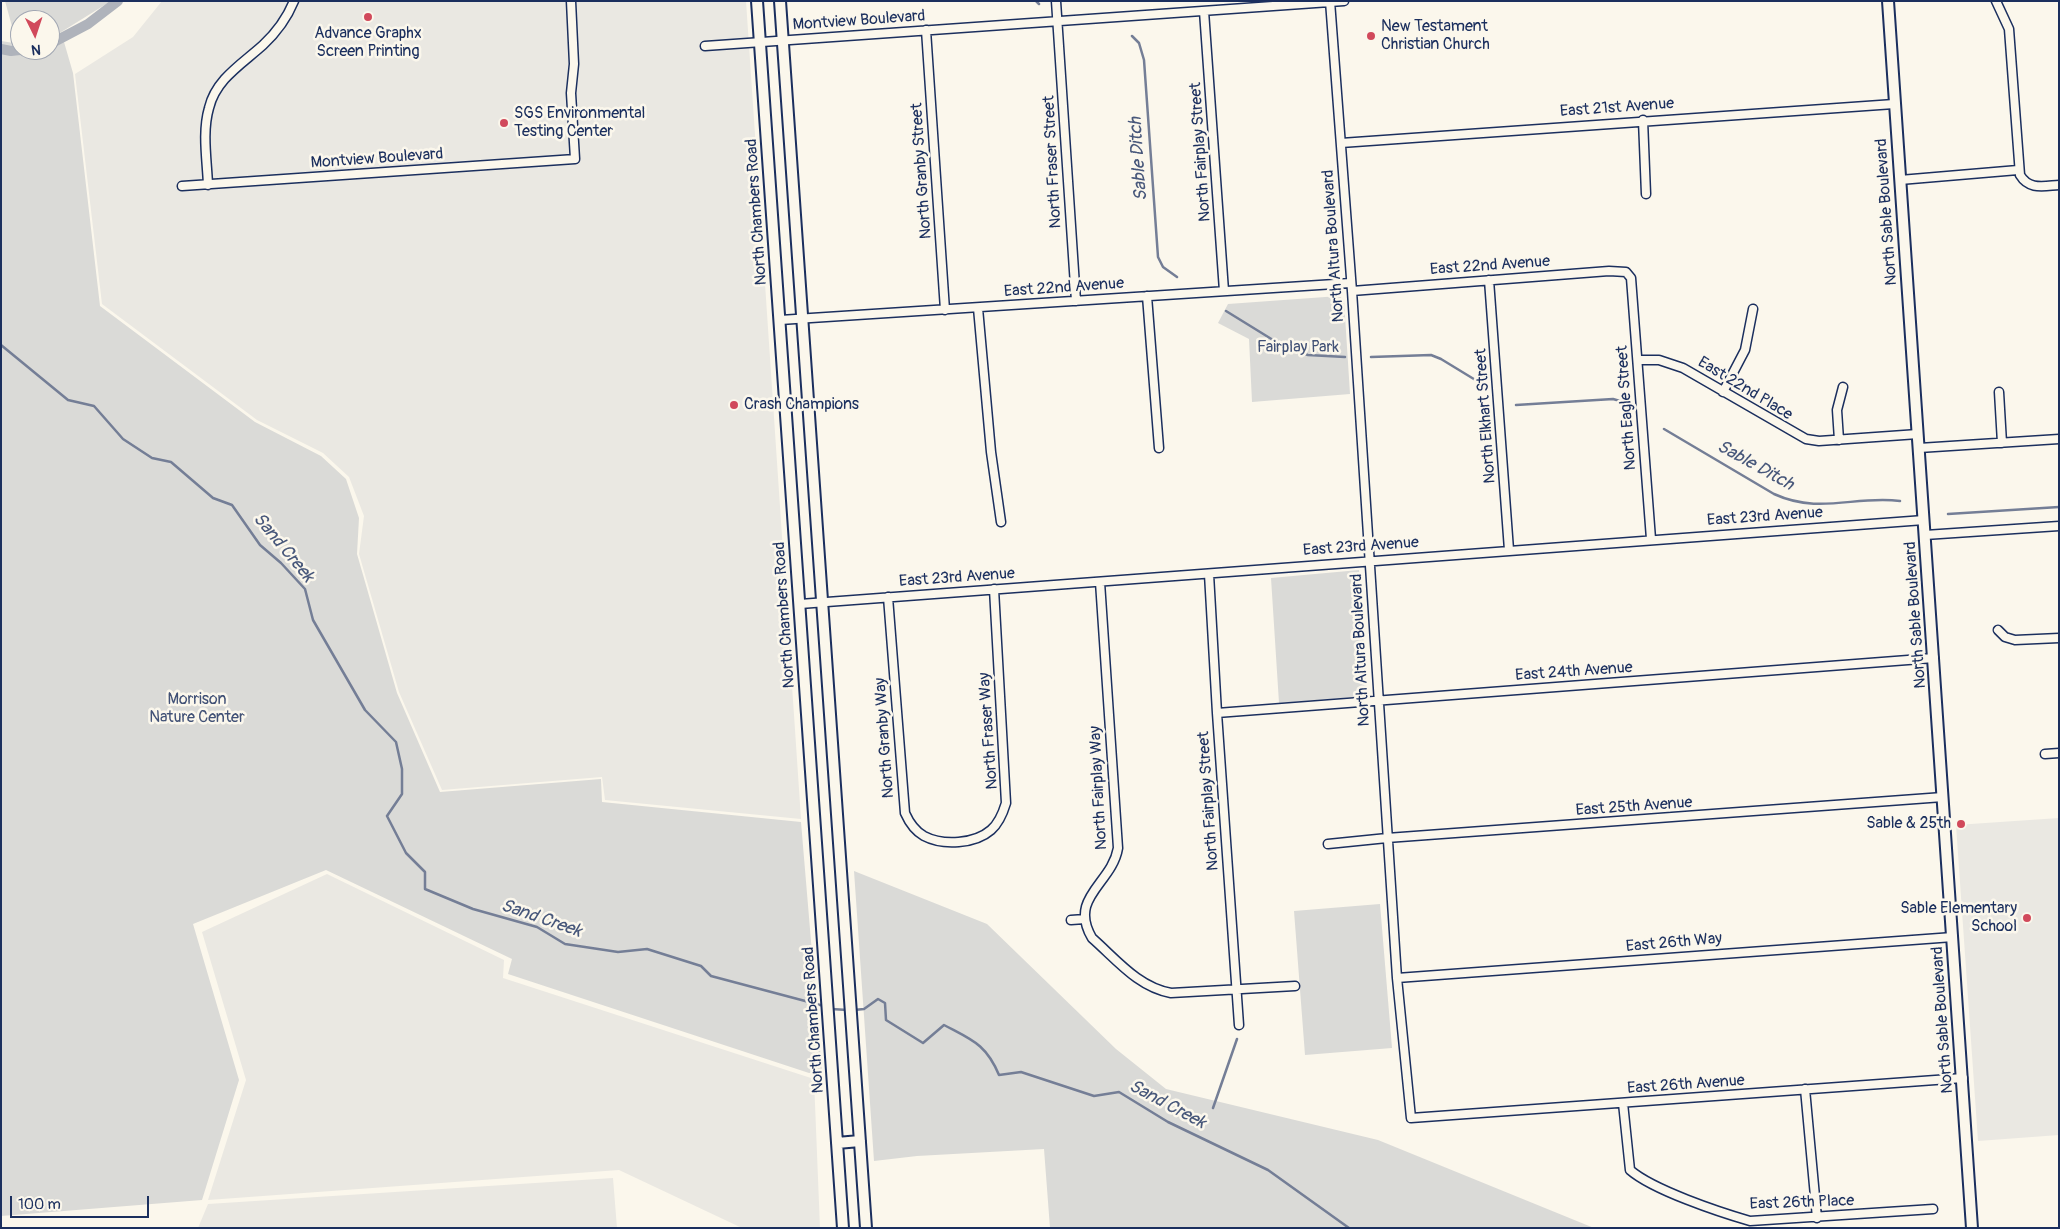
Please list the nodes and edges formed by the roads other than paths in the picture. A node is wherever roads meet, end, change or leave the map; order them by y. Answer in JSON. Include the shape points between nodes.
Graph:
{"nodes":[{"id":1,"x":294,"y":1,"type":"edge"},
{"id":2,"x":571,"y":1,"type":"edge"},
{"id":3,"x":757,"y":1,"type":"edge"},
{"id":4,"x":780,"y":1,"type":"edge"},
{"id":5,"x":1056,"y":1,"type":"edge"},
{"id":6,"x":1344,"y":1,"type":"edge"},
{"id":7,"x":1888,"y":1,"type":"edge"},
{"id":8,"x":1996,"y":1,"type":"edge"},
{"id":9,"x":1330,"y":2,"type":"edge"},
{"id":10,"x":1204,"y":11,"type":"junction"},
{"id":11,"x":1058,"y":21,"type":"junction"},
{"id":12,"x":926,"y":30,"type":"junction"},
{"id":13,"x":783,"y":40,"type":"junction"},
{"id":14,"x":760,"y":42,"type":"junction"},
{"id":15,"x":705,"y":46,"type":"dead end"},
{"id":16,"x":1894,"y":104,"type":"junction"},
{"id":17,"x":1642,"y":120,"type":"junction"},
{"id":18,"x":1341,"y":143,"type":"junction"},
{"id":19,"x":2018,"y":170,"type":"junction"},
{"id":20,"x":1900,"y":180,"type":"junction"},
{"id":21,"x":2059,"y":184,"type":"edge"},
{"id":22,"x":208,"y":185,"type":"junction"},
{"id":23,"x":182,"y":186,"type":"dead end"},
{"id":24,"x":1646,"y":194,"type":"dead end"},
{"id":25,"x":1630,"y":276,"type":"joint"},
{"id":26,"x":1489,"y":280,"type":"junction"},
{"id":27,"x":1351,"y":287,"type":"junction"},
{"id":28,"x":1224,"y":291,"type":"junction"},
{"id":29,"x":1147,"y":296,"type":"junction"},
{"id":30,"x":1076,"y":301,"type":"junction"},
{"id":31,"x":978,"y":308,"type":"junction"},
{"id":32,"x":1753,"y":309,"type":"dead end"},
{"id":33,"x":945,"y":310,"type":"junction"},
{"id":34,"x":803,"y":318,"type":"junction"},
{"id":35,"x":780,"y":320,"type":"junction"},
{"id":36,"x":1638,"y":360,"type":"junction"},
{"id":37,"x":1843,"y":387,"type":"dead end"},
{"id":38,"x":1723,"y":392,"type":"junction"},
{"id":39,"x":1999,"y":392,"type":"dead end"},
{"id":40,"x":1918,"y":434,"type":"junction"},
{"id":41,"x":2059,"y":439,"type":"edge"},
{"id":42,"x":1838,"y":440,"type":"junction"},
{"id":43,"x":2002,"y":443,"type":"junction"},
{"id":44,"x":1159,"y":448,"type":"dead end"},
{"id":45,"x":1919,"y":448,"type":"junction"},
{"id":46,"x":1924,"y":520,"type":"junction"},
{"id":47,"x":1001,"y":522,"type":"dead end"},
{"id":48,"x":2059,"y":526,"type":"edge"},
{"id":49,"x":1925,"y":535,"type":"junction"},
{"id":50,"x":1650,"y":540,"type":"junction"},
{"id":51,"x":1509,"y":550,"type":"junction"},
{"id":52,"x":1370,"y":560,"type":"junction"},
{"id":53,"x":1209,"y":574,"type":"junction"},
{"id":54,"x":1100,"y":582,"type":"junction"},
{"id":55,"x":994,"y":589,"type":"junction"},
{"id":56,"x":888,"y":597,"type":"junction"},
{"id":57,"x":822,"y":602,"type":"junction"},
{"id":58,"x":800,"y":604,"type":"junction"},
{"id":59,"x":1998,"y":630,"type":"dead end"},
{"id":60,"x":2059,"y":638,"type":"edge"},
{"id":61,"x":1934,"y":658,"type":"junction"},
{"id":62,"x":1377,"y":700,"type":"junction"},
{"id":63,"x":1217,"y":713,"type":"junction"},
{"id":64,"x":2059,"y":753,"type":"edge"},
{"id":65,"x":2045,"y":754,"type":"dead end"},
{"id":66,"x":1943,"y":797,"type":"junction"},
{"id":67,"x":1387,"y":838,"type":"junction"},
{"id":68,"x":957,"y":841,"type":"joint"},
{"id":69,"x":1328,"y":844,"type":"dead end"},
{"id":70,"x":1085,"y":919,"type":"junction"},
{"id":71,"x":1071,"y":920,"type":"dead end"},
{"id":72,"x":1953,"y":937,"type":"junction"},
{"id":73,"x":1397,"y":978,"type":"junction"},
{"id":74,"x":1294,"y":986,"type":"dead end"},
{"id":75,"x":1237,"y":990,"type":"junction"},
{"id":76,"x":1239,"y":1025,"type":"dead end"},
{"id":77,"x":1963,"y":1078,"type":"junction"},
{"id":78,"x":1805,"y":1089,"type":"junction"},
{"id":79,"x":1623,"y":1103,"type":"junction"},
{"id":80,"x":1411,"y":1118,"type":"joint"},
{"id":81,"x":860,"y":1142,"type":"junction"},
{"id":82,"x":837,"y":1143,"type":"junction"},
{"id":83,"x":1933,"y":1208,"type":"dead end"},
{"id":84,"x":1817,"y":1218,"type":"junction"},
{"id":85,"x":843,"y":1228,"type":"edge"},
{"id":86,"x":866,"y":1228,"type":"edge"},
{"id":87,"x":1972,"y":1228,"type":"edge"}],
"edges":[{"from":1,"to":22,"type":"street","via":[[278,30],[226,77],[210,102],[205,137]]},
{"from":2,"to":22,"type":"street","name":"Montview Boulevard","via":[[575,159]]},
{"from":3,"to":14,"type":"main road","name":"North Chambers Road"},
{"from":4,"to":13,"type":"main road"},
{"from":5,"to":11,"type":"street","name":"North Fraser Street"},
{"from":6,"to":9,"type":"street","name":"Montview Boulevard"},
{"from":7,"to":16,"type":"main road","name":"North Sable Boulevard"},
{"from":8,"to":19,"type":"street","via":[[2009,29]]},
{"from":9,"to":10,"type":"street","name":"Montview Boulevard"},
{"from":9,"to":18,"type":"street","name":"North Altura Boulevard"},
{"from":10,"to":11,"type":"street","name":"Montview Boulevard"},
{"from":10,"to":28,"type":"street","name":"North Fairplay Street"},
{"from":11,"to":12,"type":"street","name":"Montview Boulevard"},
{"from":11,"to":30,"type":"street","name":"North Fraser Street"},
{"from":12,"to":13,"type":"street","name":"Montview Boulevard"},
{"from":12,"to":33,"type":"street","name":"North Granby Street"},
{"from":13,"to":14,"type":"street","name":"Montview Boulevard"},
{"from":13,"to":34,"type":"main road"},
{"from":14,"to":15,"type":"street","name":"Montview Boulevard"},
{"from":14,"to":35,"type":"main road","name":"North Chambers Road"},
{"from":16,"to":17,"type":"street","name":"East 21st Avenue"},
{"from":16,"to":20,"type":"main road","name":"North Sable Boulevard"},
{"from":17,"to":18,"type":"street","name":"East 21st Avenue"},
{"from":17,"to":24,"type":"street"},
{"from":18,"to":27,"type":"street","name":"North Altura Boulevard"},
{"from":19,"to":20,"type":"street"},
{"from":19,"to":21,"type":"street","via":[[2029,185]]},
{"from":20,"to":40,"type":"main road","name":"North Sable Boulevard"},
{"from":22,"to":23,"type":"street","name":"Montview Boulevard"},
{"from":25,"to":26,"type":"street","name":"East 22nd Avenue","via":[[1622,271],[1609,271]]},
{"from":25,"to":36,"type":"street","name":"North Eagle Street"},
{"from":26,"to":27,"type":"street","name":"East 22nd Avenue"},
{"from":26,"to":51,"type":"street","name":"North Elkhart Street"},
{"from":27,"to":28,"type":"street","name":"East 22nd Avenue"},
{"from":27,"to":52,"type":"street","name":"North Altura Boulevard"},
{"from":28,"to":29,"type":"street","name":"East 22nd Avenue"},
{"from":29,"to":30,"type":"street","name":"East 22nd Avenue"},
{"from":29,"to":44,"type":"street"},
{"from":30,"to":31,"type":"street","name":"East 22nd Avenue"},
{"from":31,"to":33,"type":"street","name":"East 22nd Avenue"},
{"from":31,"to":47,"type":"street"},
{"from":32,"to":38,"type":"street","via":[[1745,350]]},
{"from":33,"to":34,"type":"street","name":"East 22nd Avenue"},
{"from":34,"to":35,"type":"street","name":"East 22nd Avenue"},
{"from":34,"to":57,"type":"main road"},
{"from":35,"to":58,"type":"main road","name":"North Chambers Road"},
{"from":36,"to":38,"type":"street","name":"East 22nd Place","via":[[1671,363]]},
{"from":36,"to":50,"type":"street","name":"North Eagle Street"},
{"from":37,"to":42,"type":"street","via":[[1837,410]]},
{"from":38,"to":42,"type":"street","name":"East 22nd Place","via":[[1806,439]]},
{"from":39,"to":43,"type":"street"},
{"from":40,"to":42,"type":"street","name":"East 22nd Place"},
{"from":40,"to":45,"type":"main road","name":"North Sable Boulevard"},
{"from":41,"to":43,"type":"street"},
{"from":43,"to":45,"type":"street"},
{"from":45,"to":46,"type":"main road","name":"North Sable Boulevard"},
{"from":46,"to":49,"type":"main road","name":"North Sable Boulevard"},
{"from":46,"to":50,"type":"street","name":"East 23rd Avenue"},
{"from":48,"to":49,"type":"street"},
{"from":49,"to":61,"type":"main road","name":"North Sable Boulevard"},
{"from":50,"to":51,"type":"street","name":"East 23rd Avenue"},
{"from":51,"to":52,"type":"street","name":"East 23rd Avenue"},
{"from":52,"to":53,"type":"street","name":"East 23rd Avenue"},
{"from":52,"to":62,"type":"street","name":"North Altura Boulevard"},
{"from":53,"to":54,"type":"street","name":"East 23rd Avenue"},
{"from":53,"to":63,"type":"street","name":"North Fairplay Street"},
{"from":54,"to":55,"type":"street","name":"East 23rd Avenue"},
{"from":54,"to":70,"type":"street","name":"North Fairplay Way","via":[[1118,848],[1113,866],[1089,897]]},
{"from":55,"to":56,"type":"street","name":"East 23rd Avenue"},
{"from":55,"to":68,"type":"street","name":"North Fraser Way","via":[[1006,803],[1000,819],[989,832],[974,839]]},
{"from":56,"to":57,"type":"street","name":"East 23rd Avenue"},
{"from":56,"to":68,"type":"street","name":"North Granby Way","via":[[905,813],[922,835],[936,840]]},
{"from":57,"to":58,"type":"street","name":"East 23rd Avenue"},
{"from":57,"to":81,"type":"main road"},
{"from":58,"to":82,"type":"main road","name":"North Chambers Road"},
{"from":59,"to":60,"type":"street","via":[[2015,640]]},
{"from":61,"to":62,"type":"street","name":"East 24th Avenue"},
{"from":61,"to":66,"type":"main road","name":"North Sable Boulevard"},
{"from":62,"to":63,"type":"street","name":"East 24th Avenue"},
{"from":62,"to":67,"type":"street","name":"North Altura Boulevard"},
{"from":63,"to":75,"type":"street","name":"North Fairplay Street"},
{"from":64,"to":65,"type":"street"},
{"from":66,"to":67,"type":"street","name":"East 25th Avenue"},
{"from":66,"to":72,"type":"main road","name":"North Sable Boulevard"},
{"from":67,"to":69,"type":"street","name":"East 25th Avenue"},
{"from":67,"to":73,"type":"street","name":"North Altura Boulevard"},
{"from":70,"to":71,"type":"street"},
{"from":70,"to":75,"type":"street","via":[[1092,938],[1152,988],[1171,994]]},
{"from":72,"to":73,"type":"street","name":"East 26th Way"},
{"from":72,"to":77,"type":"main road","name":"North Sable Boulevard"},
{"from":73,"to":80,"type":"street","name":"North Altura Boulevard"},
{"from":74,"to":75,"type":"street"},
{"from":75,"to":76,"type":"street","name":"North Fairplay Street"},
{"from":77,"to":78,"type":"street","name":"East 26th Avenue"},
{"from":77,"to":87,"type":"main road","name":"North Sable Boulevard"},
{"from":78,"to":79,"type":"street","name":"East 26th Avenue"},
{"from":78,"to":84,"type":"street"},
{"from":79,"to":80,"type":"street","name":"East 26th Avenue"},
{"from":79,"to":84,"type":"street","name":"East 26th Place","via":[[1630,1170],[1638,1177],[1725,1214],[1750,1221]]},
{"from":81,"to":82,"type":"main road"},
{"from":81,"to":86,"type":"main road"},
{"from":82,"to":85,"type":"main road","name":"North Chambers Road"},
{"from":83,"to":84,"type":"street","name":"East 26th Place"}]}
